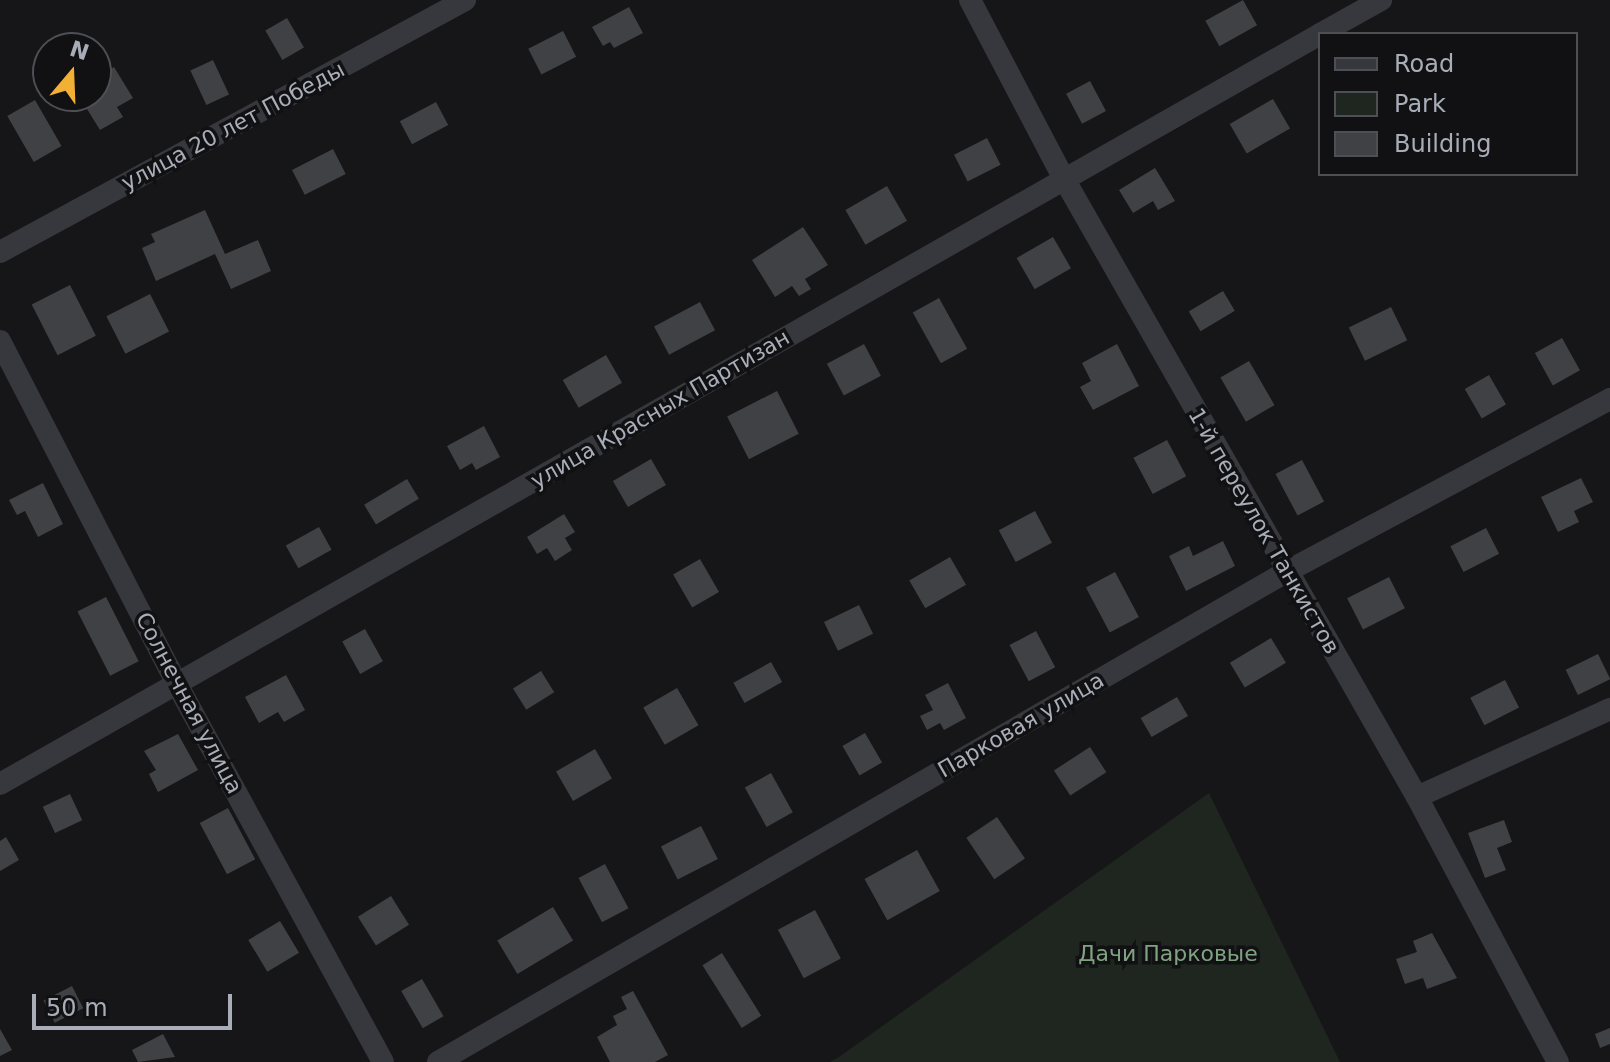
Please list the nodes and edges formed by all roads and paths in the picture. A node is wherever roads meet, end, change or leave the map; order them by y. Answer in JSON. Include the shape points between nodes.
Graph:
{"nodes":[{"id":1,"x":465,"y":0,"type":"edge"},
{"id":2,"x":970,"y":0,"type":"edge"},
{"id":3,"x":1381,"y":0,"type":"edge"},
{"id":4,"x":1324,"y":32,"type":"edge"},
{"id":5,"x":1318,"y":35,"type":"edge"},
{"id":6,"x":1063,"y":177,"type":"junction"},
{"id":7,"x":0,"y":252,"type":"edge"},
{"id":8,"x":0,"y":341,"type":"edge"},
{"id":9,"x":1610,"y":399,"type":"edge"},
{"id":10,"x":1286,"y":572,"type":"junction"},
{"id":11,"x":178,"y":686,"type":"junction"},
{"id":12,"x":1610,"y":709,"type":"edge"},
{"id":13,"x":0,"y":784,"type":"edge"},
{"id":14,"x":1417,"y":797,"type":"junction"},
{"id":15,"x":383,"y":1062,"type":"edge"},
{"id":16,"x":438,"y":1062,"type":"edge"},
{"id":17,"x":1558,"y":1062,"type":"edge"}],
"edges":[{"from":1,"to":7,"type":"street","name":"улица 20 лет Победы"},
{"from":2,"to":6,"type":"street","name":"1-й переулок Танкистов"},
{"from":3,"to":4,"type":"street","name":"улица Красных Партизан"},
{"from":5,"to":6,"type":"street","name":"улица Красных Партизан"},
{"from":6,"to":10,"type":"street","name":"1-й переулок Танкистов"},
{"from":6,"to":11,"type":"street","name":"улица Красных Партизан"},
{"from":8,"to":11,"type":"street","name":"Солнечная улица"},
{"from":9,"to":10,"type":"street","name":"Парковая улица"},
{"from":10,"to":14,"type":"street","name":"1-й переулок Танкистов"},
{"from":10,"to":16,"type":"street","name":"Парковая улица"},
{"from":11,"to":13,"type":"street","name":"улица Красных Партизан"},
{"from":11,"to":15,"type":"street","name":"Солнечная улица"},
{"from":12,"to":14,"type":"street"},
{"from":14,"to":17,"type":"street","name":"1-й переулок Танкистов"}]}
